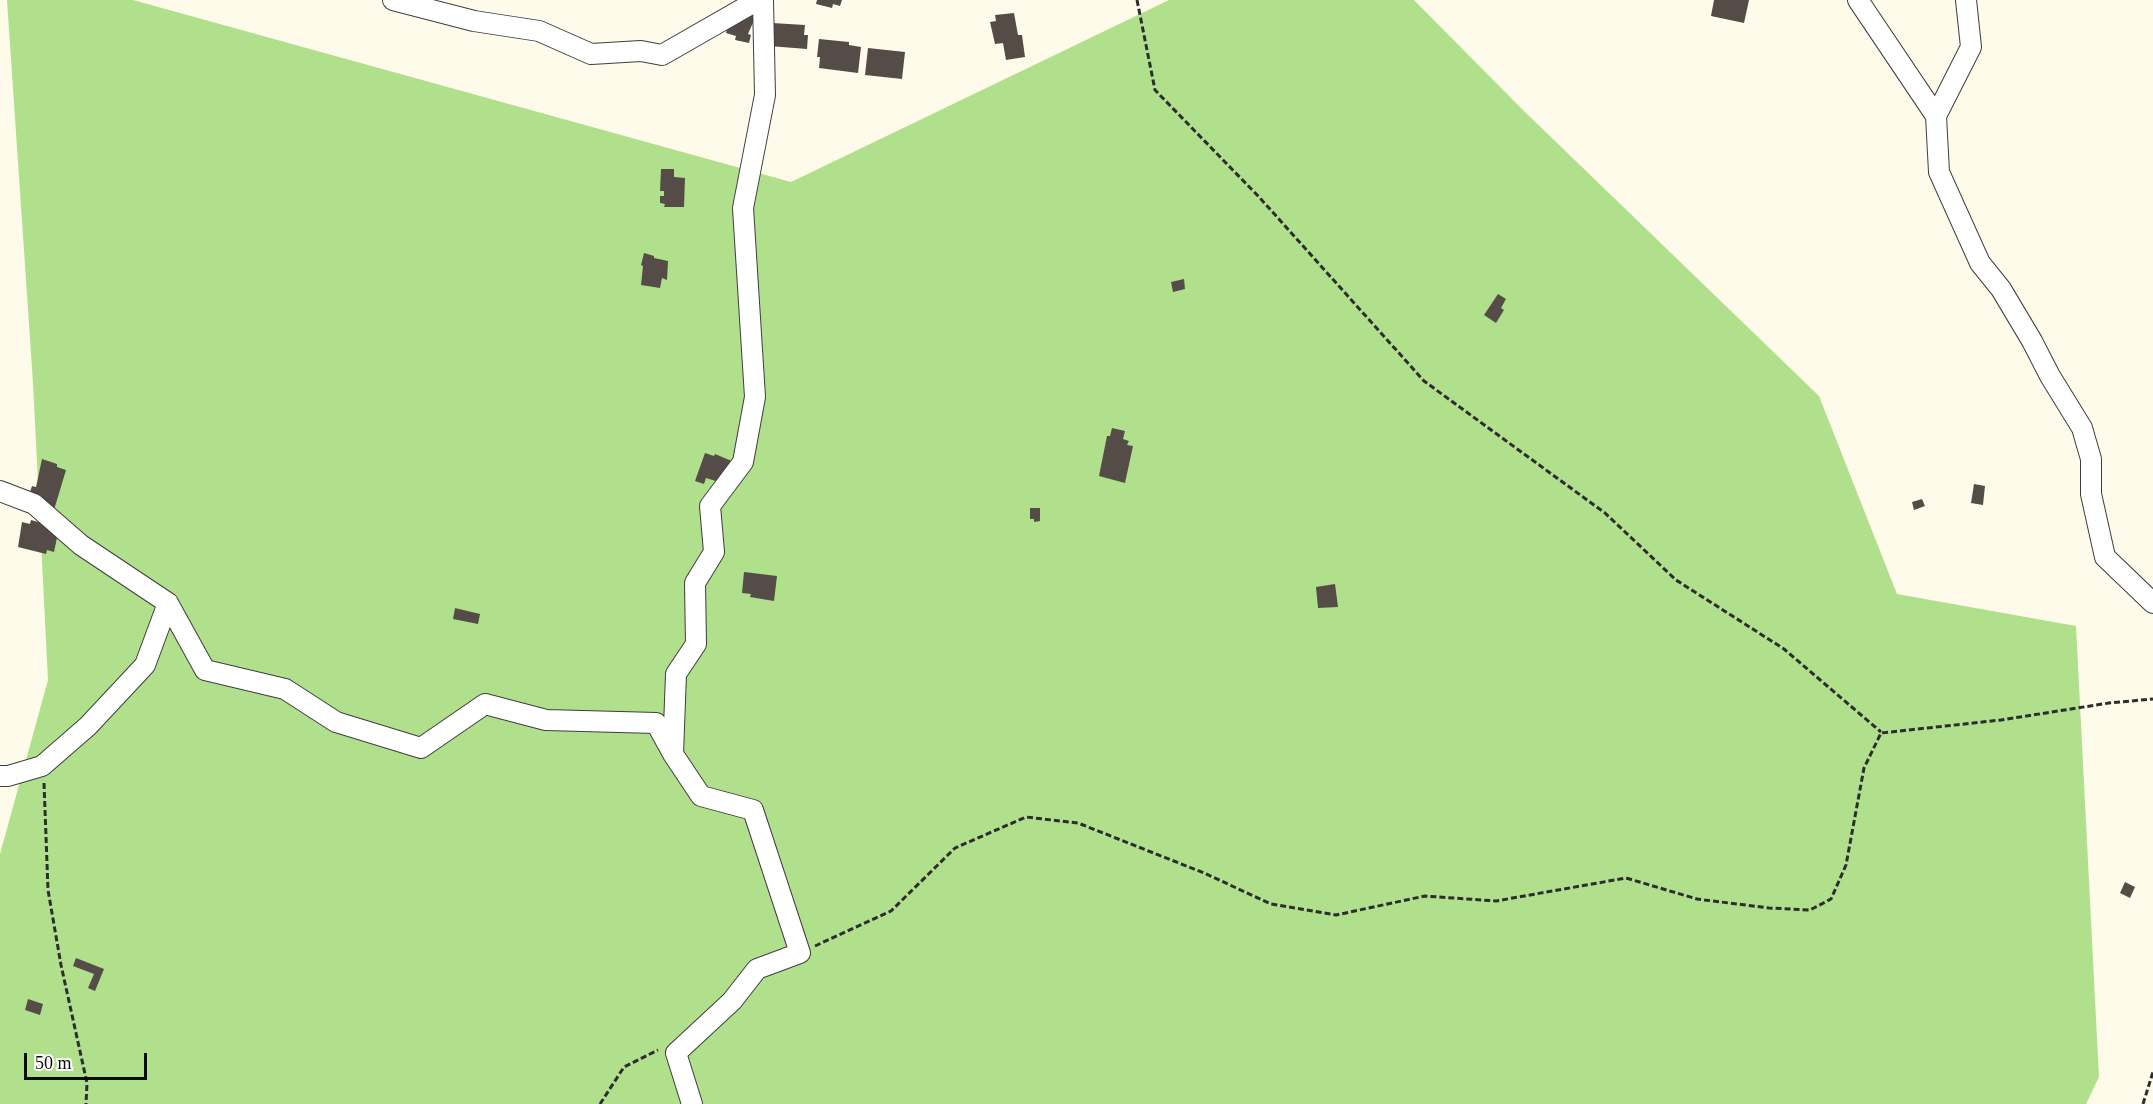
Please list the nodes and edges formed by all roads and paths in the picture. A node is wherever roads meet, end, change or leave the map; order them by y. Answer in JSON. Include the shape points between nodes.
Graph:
{"nodes":[{"id":1,"x":393,"y":0,"type":"edge"},
{"id":2,"x":758,"y":0,"type":"edge"},
{"id":3,"x":763,"y":0,"type":"edge"},
{"id":4,"x":1137,"y":0,"type":"edge"},
{"id":5,"x":1858,"y":0,"type":"edge"},
{"id":6,"x":1966,"y":0,"type":"edge"},
{"id":7,"x":1936,"y":116,"type":"junction"},
{"id":8,"x":0,"y":491,"type":"edge"},
{"id":9,"x":168,"y":603,"type":"junction"},
{"id":10,"x":2153,"y":603,"type":"edge"},
{"id":11,"x":2153,"y":699,"type":"edge"},
{"id":12,"x":1881,"y":732,"type":"junction"},
{"id":13,"x":673,"y":754,"type":"junction"},
{"id":14,"x":42,"y":766,"type":"junction"},
{"id":15,"x":0,"y":776,"type":"edge"},
{"id":16,"x":800,"y":953,"type":"junction"},
{"id":17,"x":663,"y":1048,"type":"dead end"},
{"id":18,"x":2153,"y":1072,"type":"edge"},
{"id":19,"x":86,"y":1104,"type":"edge"},
{"id":20,"x":600,"y":1104,"type":"edge"},
{"id":21,"x":692,"y":1104,"type":"edge"},
{"id":22,"x":2143,"y":1104,"type":"edge"}],
"edges":[{"from":1,"to":2,"type":"street","via":[[474,21],[539,31],[591,54],[641,51],[662,55]]},
{"from":3,"to":13,"type":"street","via":[[765,95],[743,208],[755,398],[742,462],[710,506],[714,552],[695,583],[696,644],[676,674]]},
{"from":4,"to":12,"type":"path","via":[[1155,90],[1260,198],[1424,381],[1605,513],[1676,580],[1784,649]]},
{"from":5,"to":7,"type":"street"},
{"from":6,"to":7,"type":"street","via":[[1971,47]]},
{"from":7,"to":10,"type":"street","via":[[1939,172],[1980,263],[2001,289],[2082,428],[2091,459],[2091,494],[2105,557]]},
{"from":8,"to":9,"type":"street","via":[[34,504],[81,545]]},
{"from":9,"to":13,"type":"street","via":[[205,670],[285,689],[336,722],[421,748],[485,704],[546,720],[656,723]]},
{"from":9,"to":14,"type":"street","via":[[145,665],[88,726]]},
{"from":11,"to":12,"type":"path"},
{"from":12,"to":16,"type":"path","via":[[1864,768],[1846,865],[1831,898],[1810,910],[1697,899],[1626,879],[1496,901],[1425,896],[1336,915],[1270,904],[1204,873],[1078,824],[1026,817],[955,848],[891,911]]},
{"from":13,"to":16,"type":"street","via":[[700,796],[753,810]]},
{"from":14,"to":15,"type":"street"},
{"from":14,"to":19,"type":"path","via":[[48,890],[87,1083]]},
{"from":16,"to":21,"type":"street","via":[[757,969],[732,1001],[676,1053]]},
{"from":17,"to":20,"type":"path","via":[[624,1067]]},
{"from":18,"to":22,"type":"path"}]}
